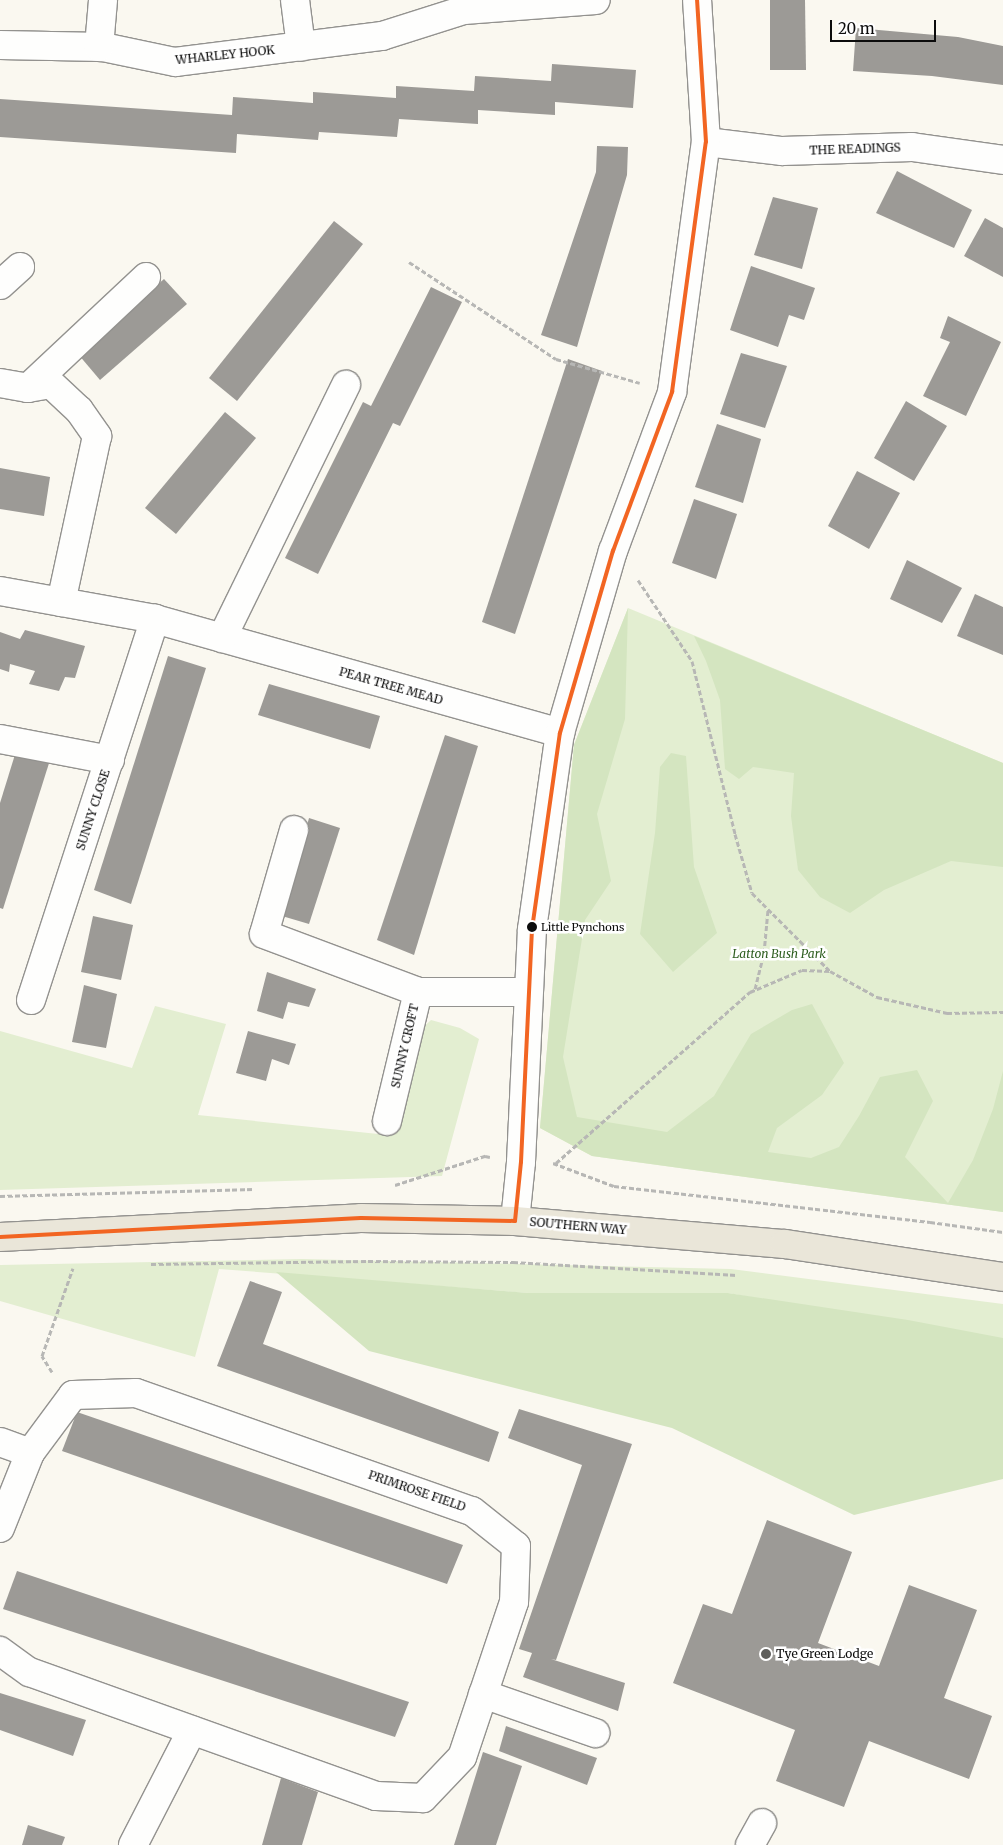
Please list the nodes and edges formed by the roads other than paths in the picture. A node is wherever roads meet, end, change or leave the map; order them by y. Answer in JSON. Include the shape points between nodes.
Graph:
{"nodes":[{"id":1,"x":103,"y":0,"type":"edge"},
{"id":2,"x":295,"y":0,"type":"edge"},
{"id":3,"x":596,"y":0,"type":"edge"},
{"id":4,"x":697,"y":0,"type":"edge"},
{"id":5,"x":0,"y":45,"type":"edge"},
{"id":6,"x":99,"y":47,"type":"junction"},
{"id":7,"x":301,"y":47,"type":"junction"},
{"id":8,"x":706,"y":142,"type":"junction"},
{"id":9,"x":1003,"y":160,"type":"edge"},
{"id":10,"x":20,"y":267,"type":"dead end"},
{"id":11,"x":146,"y":276,"type":"dead end"},
{"id":12,"x":0,"y":285,"type":"edge"},
{"id":13,"x":0,"y":384,"type":"edge"},
{"id":14,"x":346,"y":385,"type":"dead end"},
{"id":15,"x":28,"y":388,"type":"junction"},
{"id":16,"x":0,"y":591,"type":"edge"},
{"id":17,"x":61,"y":602,"type":"junction"},
{"id":18,"x":155,"y":619,"type":"junction"},
{"id":19,"x":222,"y":638,"type":"junction"},
{"id":20,"x":560,"y":733,"type":"junction"},
{"id":21,"x":0,"y":739,"type":"edge"},
{"id":22,"x":110,"y":760,"type":"junction"},
{"id":23,"x":294,"y":830,"type":"dead end"},
{"id":24,"x":418,"y":992,"type":"junction"},
{"id":25,"x":528,"y":992,"type":"junction"},
{"id":26,"x":32,"y":1000,"type":"dead end"},
{"id":27,"x":387,"y":1121,"type":"dead end"},
{"id":28,"x":515,"y":1221,"type":"junction"},
{"id":29,"x":0,"y":1237,"type":"edge"},
{"id":30,"x":1003,"y":1276,"type":"edge"},
{"id":31,"x":0,"y":1442,"type":"edge"},
{"id":32,"x":30,"y":1453,"type":"junction"},
{"id":33,"x":0,"y":1528,"type":"edge"},
{"id":34,"x":0,"y":1652,"type":"edge"},
{"id":35,"x":483,"y":1694,"type":"junction"},
{"id":36,"x":192,"y":1730,"type":"junction"},
{"id":37,"x":595,"y":1733,"type":"dead end"},
{"id":38,"x":133,"y":1845,"type":"edge"}],
"edges":[{"from":1,"to":6,"type":"street"},
{"from":2,"to":7,"type":"street"},
{"from":3,"to":7,"type":"street","name":"WHARLEY HOOK","via":[[464,10],[382,36]]},
{"from":4,"to":8,"type":"street"},
{"from":5,"to":6,"type":"street","name":"WHARLEY HOOK"},
{"from":6,"to":7,"type":"street","name":"WHARLEY HOOK","via":[[174,62]]},
{"from":8,"to":9,"type":"street","name":"THE READINGS","via":[[782,152],[912,147]]},
{"from":8,"to":20,"type":"street","via":[[672,392],[613,552]]},
{"from":10,"to":12,"type":"street"},
{"from":11,"to":15,"type":"street"},
{"from":13,"to":15,"type":"street"},
{"from":14,"to":19,"type":"street"},
{"from":15,"to":17,"type":"street","via":[[51,384],[79,410],[97,436]]},
{"from":16,"to":17,"type":"street","name":"PEAR TREE MEAD"},
{"from":17,"to":18,"type":"street","name":"PEAR TREE MEAD"},
{"from":18,"to":19,"type":"street","name":"PEAR TREE MEAD"},
{"from":18,"to":22,"type":"street","name":"SUNNY CLOSE"},
{"from":19,"to":20,"type":"street","name":"PEAR TREE MEAD"},
{"from":20,"to":25,"type":"street","via":[[532,929]]},
{"from":21,"to":22,"type":"street"},
{"from":22,"to":26,"type":"street","name":"SUNNY CLOSE"},
{"from":23,"to":24,"type":"street","via":[[264,934]]},
{"from":24,"to":25,"type":"street","name":"SUNNY CROFT"},
{"from":24,"to":27,"type":"street","name":"SUNNY CROFT"},
{"from":25,"to":28,"type":"street","via":[[521,1162]]},
{"from":28,"to":29,"type":"main road","name":"SOUTHERN WAY","via":[[361,1218]]},
{"from":28,"to":30,"type":"main road","name":"SOUTHERN WAY","via":[[786,1244]]},
{"from":31,"to":32,"type":"street"},
{"from":32,"to":33,"type":"street"},
{"from":32,"to":35,"type":"street","name":"PRIMROSE FIELD","via":[[73,1395],[136,1393],[472,1511],[516,1546],[514,1602]]},
{"from":34,"to":36,"type":"street","name":"PRIMROSE FIELD","via":[[28,1672]]},
{"from":35,"to":36,"type":"street","name":"PRIMROSE FIELD","via":[[462,1757],[423,1798],[376,1796]]},
{"from":35,"to":37,"type":"street"},
{"from":36,"to":38,"type":"street"}]}
